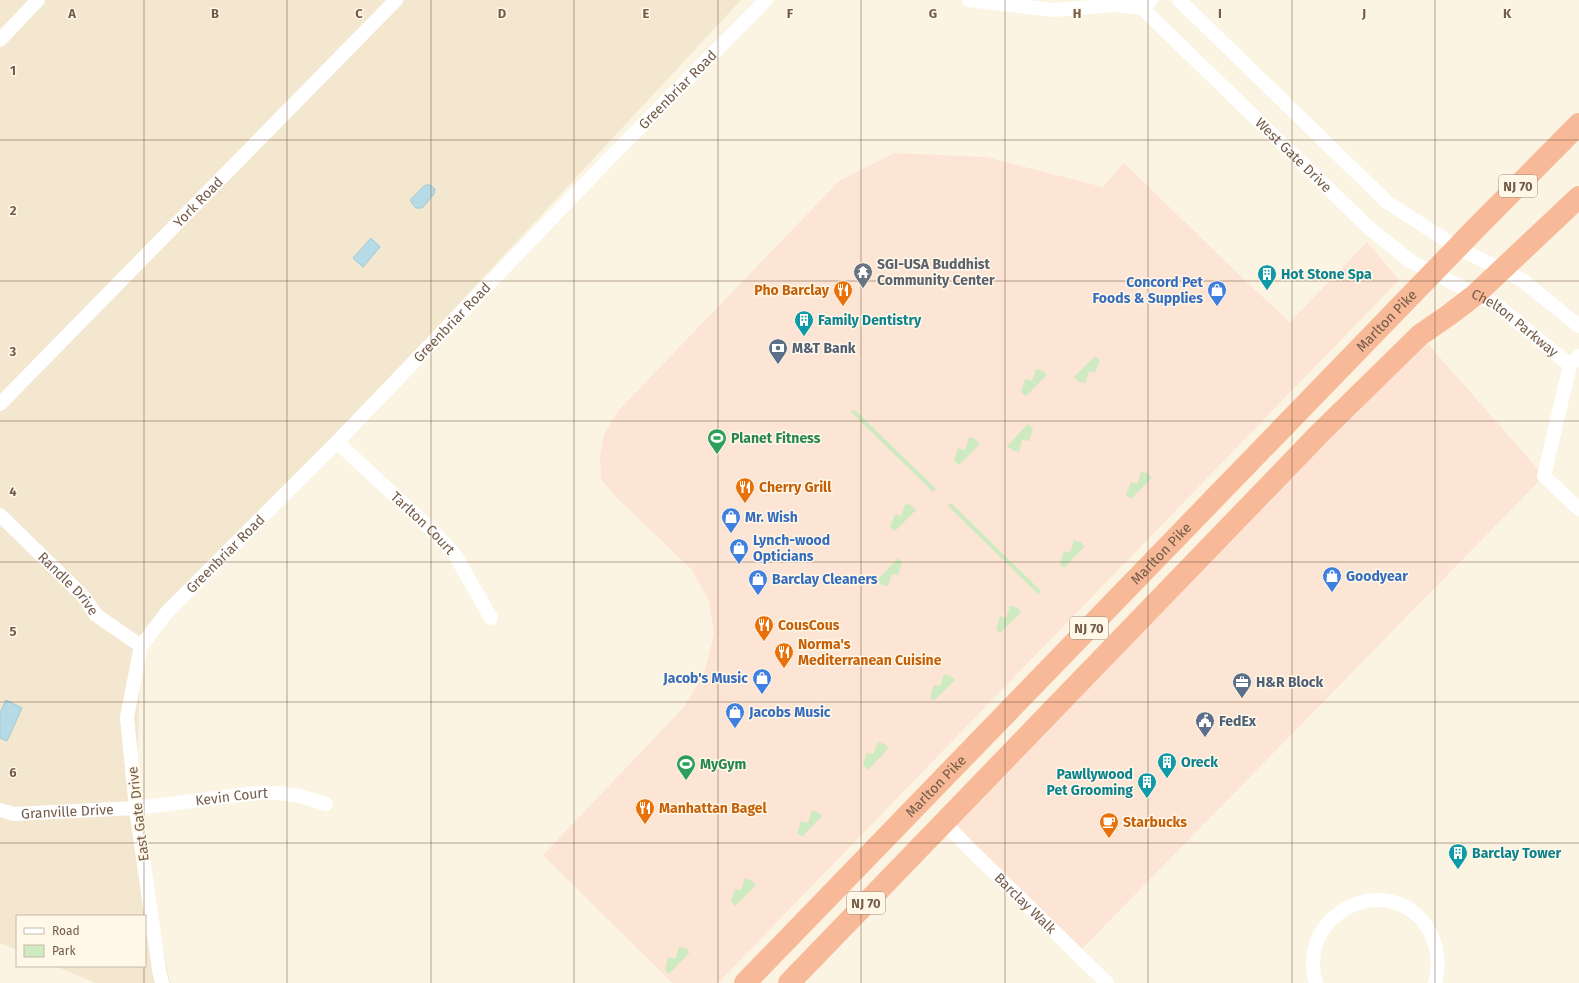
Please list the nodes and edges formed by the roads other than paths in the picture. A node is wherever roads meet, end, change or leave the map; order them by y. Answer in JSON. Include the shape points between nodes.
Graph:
{"nodes":[{"id":1,"x":38,"y":0,"type":"edge"},
{"id":2,"x":396,"y":0,"type":"edge"},
{"id":3,"x":766,"y":0,"type":"edge"},
{"id":4,"x":969,"y":0,"type":"edge"},
{"id":5,"x":1179,"y":0,"type":"edge"},
{"id":6,"x":1147,"y":4,"type":"edge"},
{"id":7,"x":0,"y":40,"type":"edge"},
{"id":8,"x":1579,"y":124,"type":"edge"},
{"id":9,"x":1579,"y":197,"type":"edge"},
{"id":10,"x":1458,"y":248,"type":"junction"},
{"id":11,"x":1501,"y":271,"type":"junction"},
{"id":12,"x":1434,"y":273,"type":"junction"},
{"id":13,"x":1466,"y":290,"type":"junction"},
{"id":14,"x":1579,"y":326,"type":"edge"},
{"id":15,"x":1574,"y":360,"type":"edge"},
{"id":16,"x":0,"y":404,"type":"edge"},
{"id":17,"x":337,"y":442,"type":"junction"},
{"id":18,"x":1579,"y":509,"type":"edge"},
{"id":19,"x":0,"y":515,"type":"edge"},
{"id":20,"x":491,"y":618,"type":"dead end"},
{"id":21,"x":141,"y":646,"type":"junction"},
{"id":22,"x":326,"y":804,"type":"dead end"},
{"id":23,"x":136,"y":808,"type":"junction"},
{"id":24,"x":0,"y":810,"type":"edge"},
{"id":25,"x":944,"y":822,"type":"junction"},
{"id":26,"x":162,"y":983,"type":"edge"},
{"id":27,"x":744,"y":983,"type":"edge"},
{"id":28,"x":788,"y":983,"type":"edge"},
{"id":29,"x":1107,"y":983,"type":"edge"},
{"id":30,"x":1316,"y":983,"type":"edge"},
{"id":31,"x":1435,"y":983,"type":"edge"}],
"edges":[{"from":1,"to":7,"type":"street"},
{"from":2,"to":16,"type":"street","name":"York Road"},
{"from":3,"to":17,"type":"street","name":"Greenbriar Road","via":[[602,166]]},
{"from":4,"to":6,"type":"street","via":[[1053,10]]},
{"from":5,"to":10,"type":"street","via":[[1387,202]]},
{"from":6,"to":12,"type":"street","name":"West Gate Drive","via":[[1368,227],[1410,261]]},
{"from":8,"to":10,"type":"highway","name":"Marlton Pike","number":"NJ 70"},
{"from":9,"to":11,"type":"highway","number":"NJ 70"},
{"from":10,"to":11,"type":"street"},
{"from":10,"to":12,"type":"highway","name":"Marlton Pike","number":"NJ 70"},
{"from":11,"to":13,"type":"highway","number":"NJ 70"},
{"from":11,"to":14,"type":"street","via":[[1522,280]]},
{"from":12,"to":13,"type":"street","name":"West Gate Drive"},
{"from":12,"to":27,"type":"highway","name":"Marlton Pike","number":"NJ 70"},
{"from":13,"to":15,"type":"street","name":"Chelton Parkway","via":[[1497,306]]},
{"from":13,"to":25,"type":"highway","number":"NJ 70","via":[[1449,315],[1420,334],[1321,432]]},
{"from":15,"to":18,"type":"street","name":"Chelton Parkway","via":[[1544,476]]},
{"from":17,"to":20,"type":"street","name":"Tarlton Court","via":[[435,533],[455,555]]},
{"from":17,"to":21,"type":"street","name":"Greenbriar Road","via":[[167,612]]},
{"from":19,"to":21,"type":"street","name":"Randle Drive","via":[[83,596],[96,615]]},
{"from":21,"to":23,"type":"street","name":"East Gate Drive","via":[[127,716]]},
{"from":22,"to":23,"type":"street","name":"Kevin Court","via":[[300,796],[257,793]]},
{"from":23,"to":24,"type":"street","name":"Granville Drive","via":[[14,814]]},
{"from":23,"to":26,"type":"street","name":"East Gate Drive","via":[[158,970]]},
{"from":25,"to":28,"type":"highway","number":"NJ 70"},
{"from":25,"to":29,"type":"street","name":"Barclay Walk"},
{"from":30,"to":31,"type":"street","via":[[1313,968],[1314,952],[1327,924],[1345,908],[1361,902],[1378,900],[1402,906],[1427,928],[1437,951],[1438,968]]}]}
